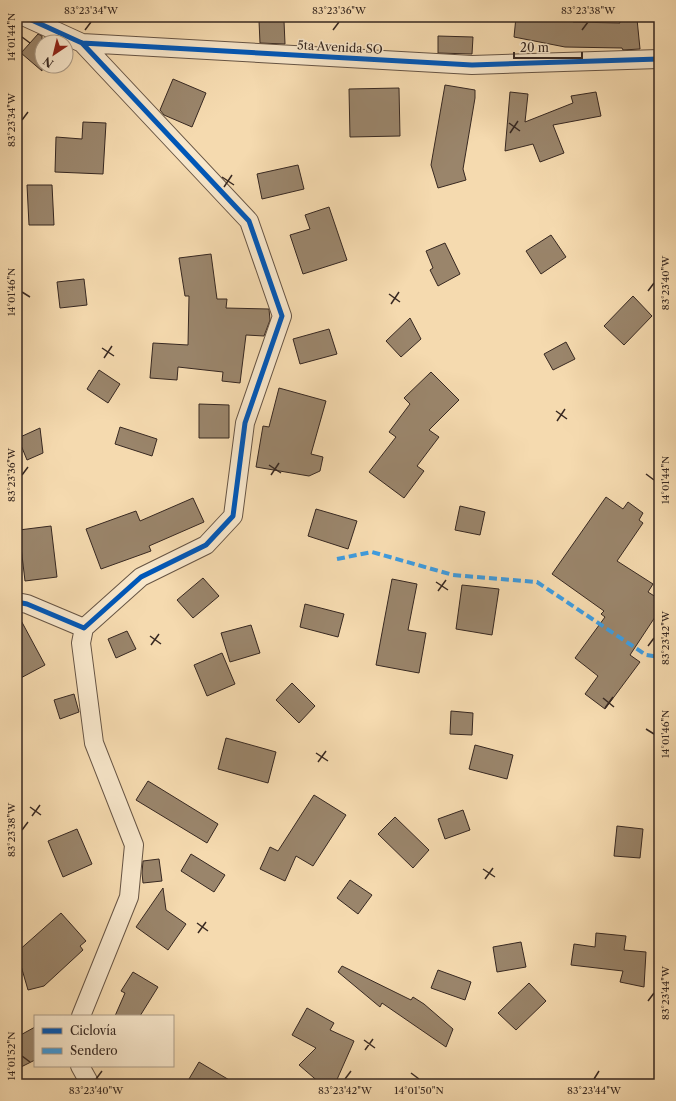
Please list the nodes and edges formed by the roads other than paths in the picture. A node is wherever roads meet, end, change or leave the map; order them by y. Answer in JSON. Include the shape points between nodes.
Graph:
{"nodes":[{"id":1,"x":25,"y":17,"type":"edge"},
{"id":2,"x":82,"y":43,"type":"junction"},
{"id":3,"x":659,"y":59,"type":"edge"},
{"id":4,"x":17,"y":602,"type":"edge"},
{"id":5,"x":84,"y":628,"type":"junction"},
{"id":6,"x":81,"y":1015,"type":"edge"},
{"id":7,"x":81,"y":1067,"type":"edge"},
{"id":8,"x":90,"y":1084,"type":"edge"}],
"edges":[{"from":1,"to":2,"type":"street","name":"5ta Avenida SO"},
{"from":2,"to":3,"type":"street","name":"5ta Avenida SO","via":[[472,65]]},
{"from":2,"to":5,"type":"street","via":[[248,221],[282,316],[245,423],[233,516],[206,545],[141,577]]},
{"from":4,"to":5,"type":"street"},
{"from":5,"to":6,"type":"street","via":[[81,643],[94,743],[134,845],[130,897]]},
{"from":7,"to":8,"type":"street"}]}
